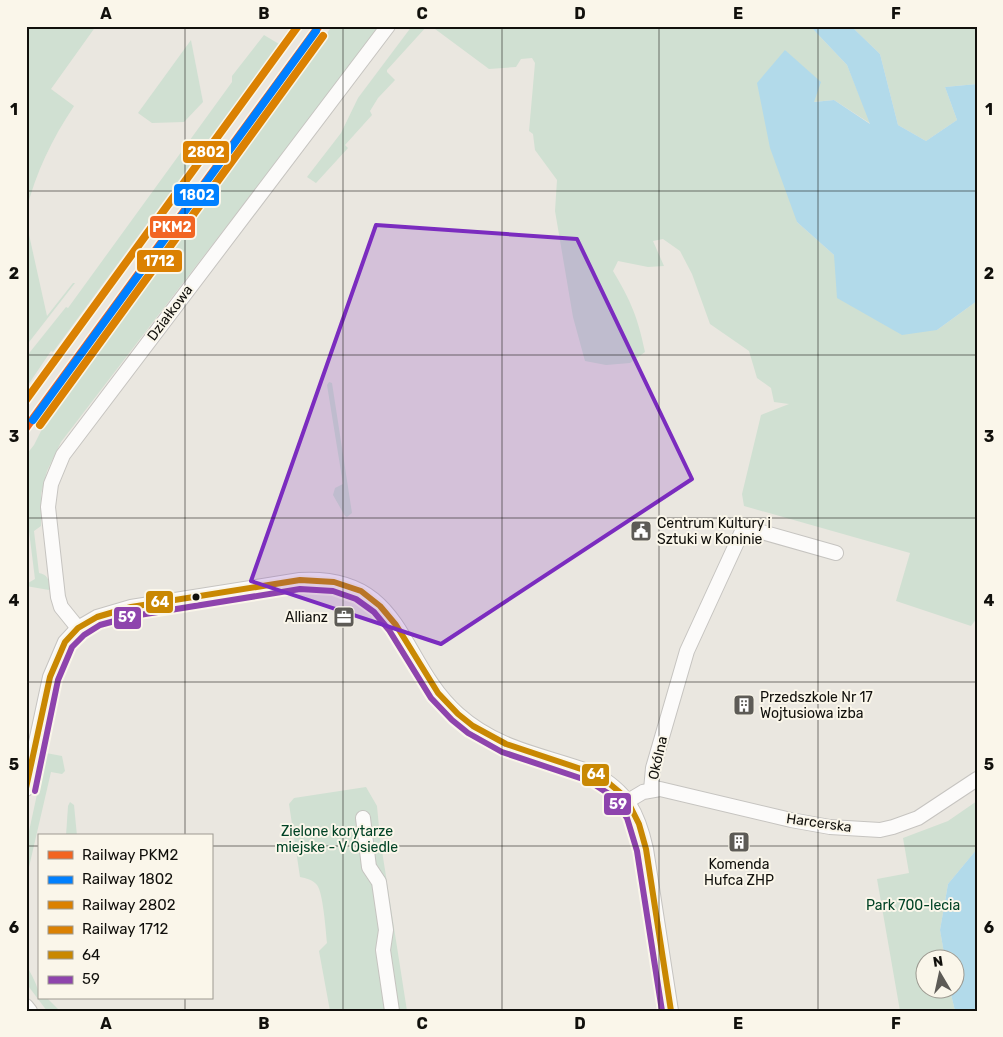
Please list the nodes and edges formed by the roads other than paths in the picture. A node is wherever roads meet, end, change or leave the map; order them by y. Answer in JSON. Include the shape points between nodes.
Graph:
{"nodes":[{"id":1,"x":388,"y":26,"type":"edge"},
{"id":2,"x":836,"y":553,"type":"dead end"},
{"id":3,"x":78,"y":628,"type":"junction"},
{"id":4,"x":977,"y":779,"type":"edge"},
{"id":5,"x":26,"y":789,"type":"edge"},
{"id":6,"x":652,"y":790,"type":"junction"},
{"id":7,"x":628,"y":801,"type":"junction"},
{"id":8,"x":363,"y":818,"type":"dead end"},
{"id":9,"x":26,"y":1006,"type":"edge"},
{"id":10,"x":30,"y":1011,"type":"edge"},
{"id":11,"x":392,"y":1011,"type":"edge"},
{"id":12,"x":670,"y":1011,"type":"edge"}],
"edges":[{"from":1,"to":3,"type":"street","name":"Działkowa","via":[[63,455],[51,484],[48,518],[59,602]]},
{"from":2,"to":6,"type":"street","name":"Okólna","via":[[744,527],[688,651],[653,768]]},
{"from":3,"to":5,"type":"street","via":[[65,642],[50,677]]},
{"from":3,"to":7,"type":"street","via":[[97,617],[130,607],[300,580],[342,582],[374,599],[388,613],[445,702],[475,728],[507,745],[593,773],[618,789]]},
{"from":4,"to":6,"type":"street","name":"Harcerska","via":[[918,818],[880,830],[830,827],[668,790]]},
{"from":6,"to":7,"type":"street","name":"Okólna"},
{"from":7,"to":12,"type":"street","via":[[641,828],[646,849]]},
{"from":8,"to":11,"type":"street","via":[[369,867],[379,882],[386,930],[383,950]]},
{"from":9,"to":10,"type":"street"}]}
